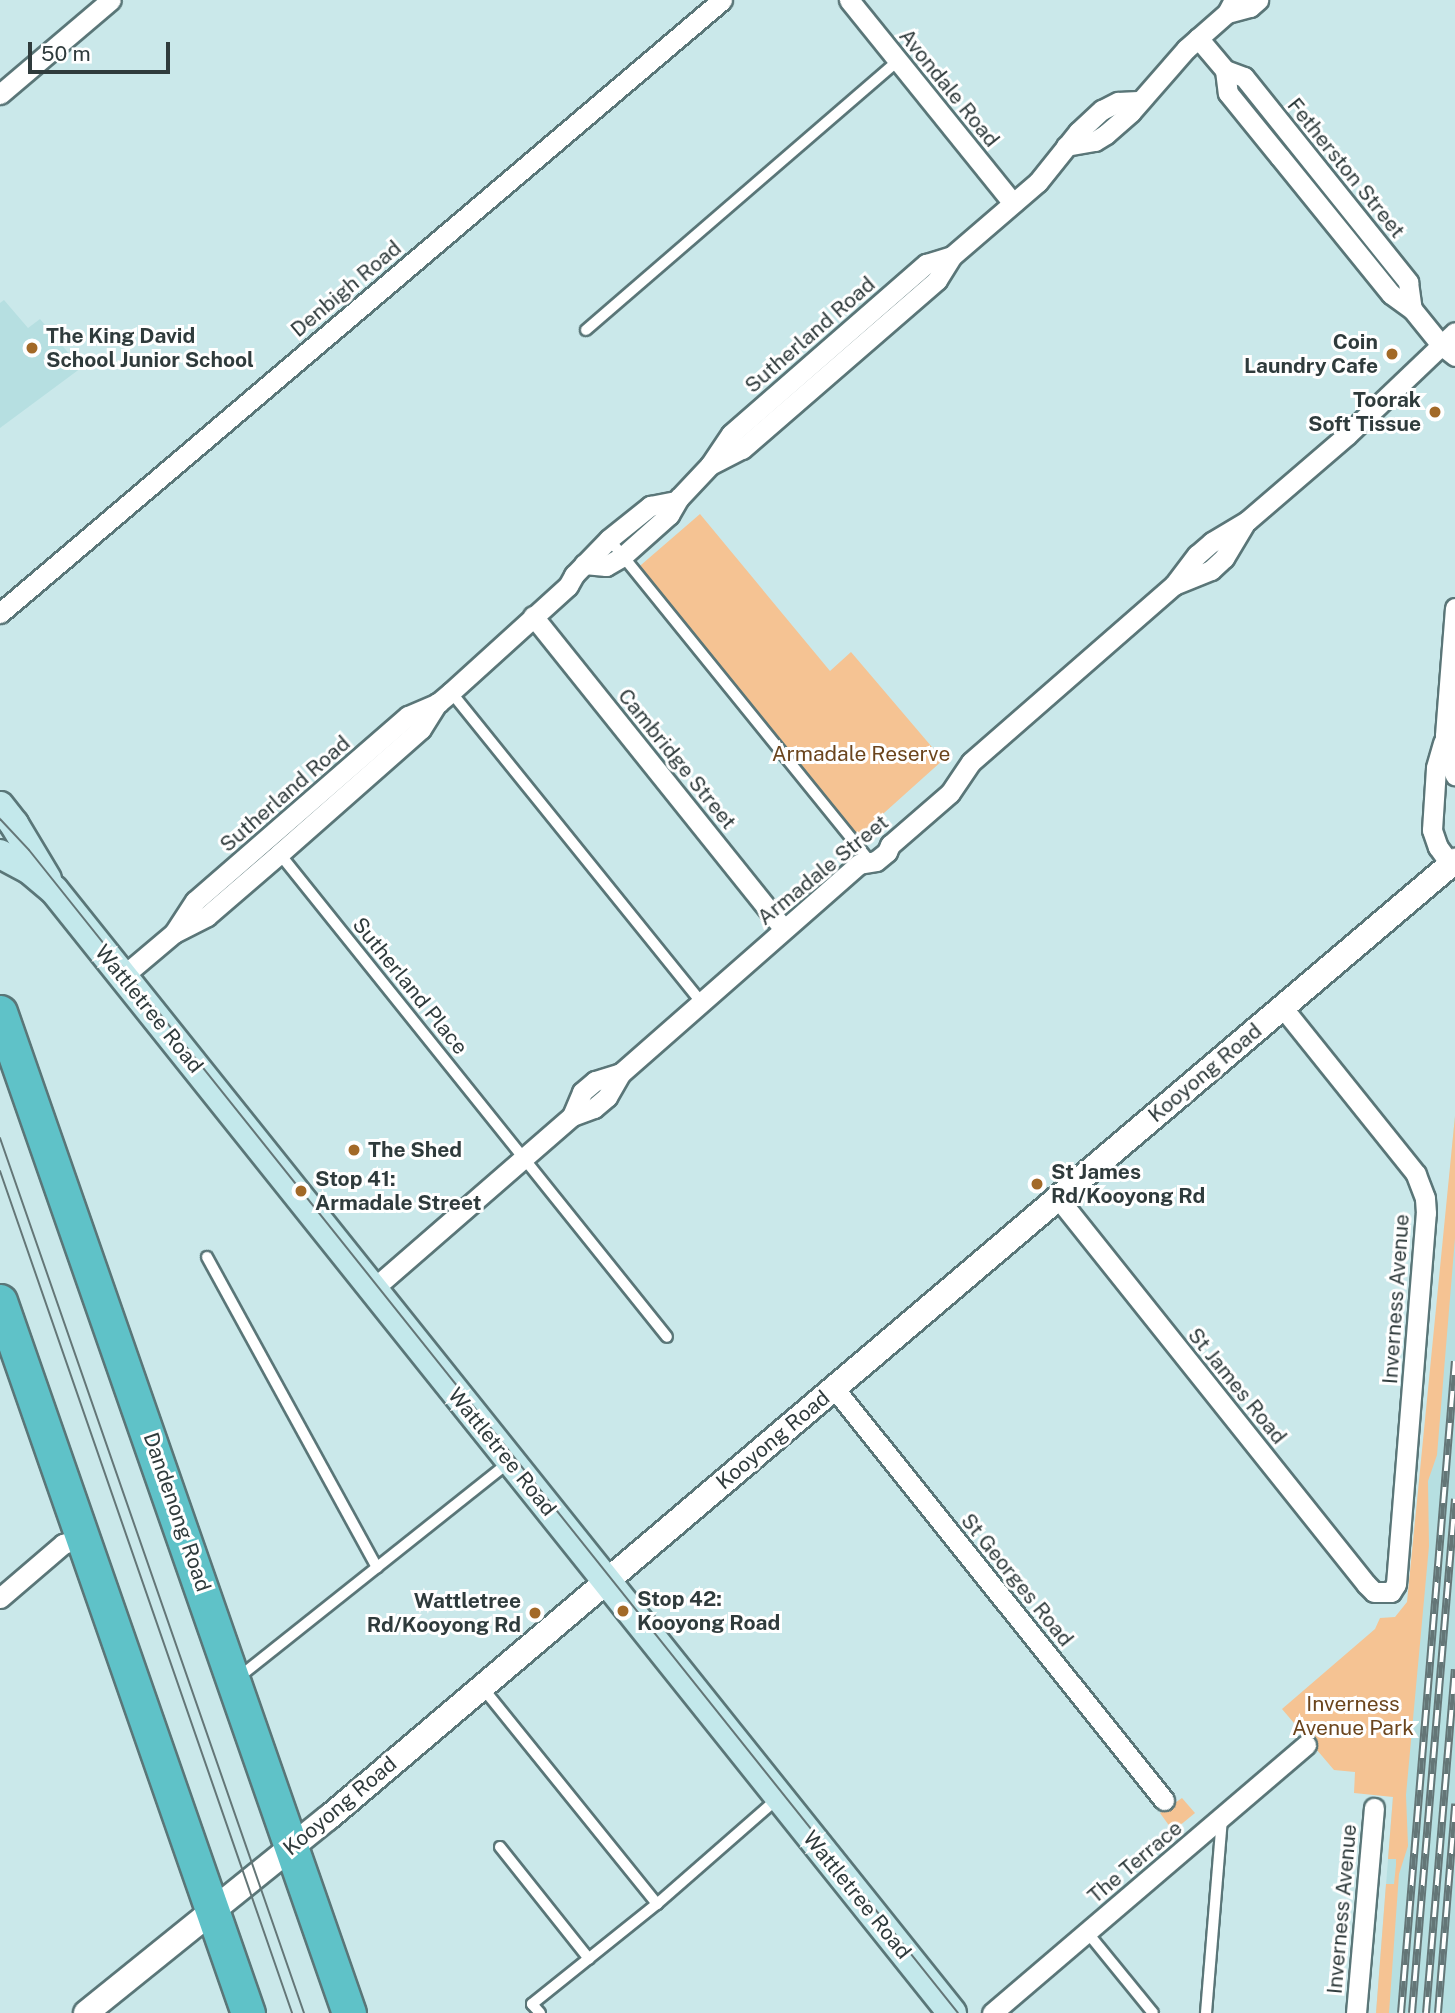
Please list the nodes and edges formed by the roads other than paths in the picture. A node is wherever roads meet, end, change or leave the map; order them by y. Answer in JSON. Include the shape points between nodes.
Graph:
{"nodes":[{"id":1,"x":722,"y":0,"type":"edge"},
{"id":2,"x":849,"y":0,"type":"edge"},
{"id":3,"x":1258,"y":0,"type":"edge"},
{"id":4,"x":99,"y":4,"type":"edge"},
{"id":5,"x":1231,"y":6,"type":"edge"},
{"id":6,"x":1198,"y":38,"type":"junction"},
{"id":7,"x":898,"y":61,"type":"junction"},
{"id":8,"x":1225,"y":70,"type":"junction"},
{"id":9,"x":0,"y":94,"type":"edge"},
{"id":10,"x":1297,"y":144,"type":"junction"},
{"id":11,"x":1280,"y":157,"type":"junction"},
{"id":12,"x":1310,"y":160,"type":"junction"},
{"id":13,"x":1293,"y":173,"type":"junction"},
{"id":14,"x":1013,"y":203,"type":"junction"},
{"id":15,"x":1360,"y":223,"type":"junction"},
{"id":16,"x":1344,"y":235,"type":"junction"},
{"id":17,"x":1412,"y":309,"type":"junction"},
{"id":18,"x":586,"y":330,"type":"dead end"},
{"id":19,"x":1450,"y":344,"type":"edge"},
{"id":20,"x":1455,"y":372,"type":"edge"},
{"id":21,"x":676,"y":502,"type":"junction"},
{"id":22,"x":609,"y":539,"type":"junction"},
{"id":23,"x":623,"y":556,"type":"junction"},
{"id":24,"x":584,"y":564,"type":"junction"},
{"id":25,"x":1455,"y":608,"type":"edge"},
{"id":26,"x":0,"y":613,"type":"edge"},
{"id":27,"x":533,"y":617,"type":"junction"},
{"id":28,"x":444,"y":697,"type":"junction"},
{"id":29,"x":1445,"y":736,"type":"junction"},
{"id":30,"x":1455,"y":775,"type":"edge"},
{"id":31,"x":0,"y":806,"type":"edge"},
{"id":32,"x":273,"y":846,"type":"junction"},
{"id":33,"x":0,"y":854,"type":"edge"},
{"id":34,"x":871,"y":862,"type":"junction"},
{"id":35,"x":1453,"y":863,"type":"edge"},
{"id":36,"x":54,"y":890,"type":"junction"},
{"id":37,"x":784,"y":929,"type":"junction"},
{"id":38,"x":123,"y":976,"type":"junction"},
{"id":39,"x":701,"y":1002,"type":"junction"},
{"id":40,"x":1283,"y":1008,"type":"junction"},
{"id":41,"x":0,"y":1012,"type":"edge"},
{"id":42,"x":524,"y":1157,"type":"junction"},
{"id":43,"x":1058,"y":1198,"type":"junction"},
{"id":44,"x":207,"y":1257,"type":"dead end"},
{"id":45,"x":373,"y":1289,"type":"junction"},
{"id":46,"x":0,"y":1301,"type":"edge"},
{"id":47,"x":667,"y":1337,"type":"dead end"},
{"id":48,"x":834,"y":1388,"type":"junction"},
{"id":49,"x":509,"y":1461,"type":"junction"},
{"id":50,"x":83,"y":1537,"type":"junction"},
{"id":51,"x":377,"y":1568,"type":"junction"},
{"id":52,"x":606,"y":1581,"type":"junction"},
{"id":53,"x":1386,"y":1594,"type":"joint"},
{"id":54,"x":0,"y":1598,"type":"edge"},
{"id":55,"x":235,"y":1680,"type":"junction"},
{"id":56,"x":482,"y":1687,"type":"junction"},
{"id":57,"x":1306,"y":1745,"type":"dead end"},
{"id":58,"x":779,"y":1798,"type":"junction"},
{"id":59,"x":1164,"y":1800,"type":"dead end"},
{"id":60,"x":1374,"y":1808,"type":"dead end"},
{"id":61,"x":1222,"y":1818,"type":"junction"},
{"id":62,"x":292,"y":1847,"type":"junction"},
{"id":63,"x":500,"y":1847,"type":"dead end"},
{"id":64,"x":657,"y":1904,"type":"junction"},
{"id":65,"x":213,"y":1910,"type":"junction"},
{"id":66,"x":1087,"y":1932,"type":"junction"},
{"id":67,"x":589,"y":1959,"type":"junction"},
{"id":68,"x":86,"y":2013,"type":"edge"},
{"id":69,"x":248,"y":2013,"type":"edge"},
{"id":70,"x":349,"y":2013,"type":"edge"},
{"id":71,"x":540,"y":2013,"type":"edge"},
{"id":72,"x":952,"y":2013,"type":"edge"},
{"id":73,"x":992,"y":2013,"type":"edge"},
{"id":74,"x":1153,"y":2013,"type":"edge"},
{"id":75,"x":1206,"y":2013,"type":"edge"},
{"id":76,"x":1356,"y":2013,"type":"edge"}],
"edges":[{"from":1,"to":26,"type":"street","name":"Denbigh Road"},
{"from":2,"to":7,"type":"street","name":"Avondale Road"},
{"from":3,"to":5,"type":"street","name":"Sutherland Road","via":[[1250,7]]},
{"from":4,"to":9,"type":"street"},
{"from":5,"to":6,"type":"street","name":"Sutherland Road"},
{"from":6,"to":8,"type":"street","name":"Fetherston Street"},
{"from":6,"to":14,"type":"street","name":"Sutherland Road","via":[[1131,112],[1101,138],[1066,146],[1038,182]]},
{"from":7,"to":14,"type":"street","name":"Avondale Road"},
{"from":7,"to":18,"type":"lane"},
{"from":8,"to":10,"type":"street","name":"Fetherston Street","via":[[1244,77]]},
{"from":8,"to":11,"type":"street","name":"Fetherston Street","via":[[1228,93]]},
{"from":10,"to":11,"type":"street"},
{"from":10,"to":12,"type":"street","name":"Fetherston Street"},
{"from":11,"to":13,"type":"street","name":"Fetherston Street"},
{"from":12,"to":13,"type":"street"},
{"from":12,"to":15,"type":"street","name":"Fetherston Street"},
{"from":13,"to":16,"type":"street","name":"Fetherston Street"},
{"from":14,"to":21,"type":"street","name":"Sutherland Road","via":[[953,256],[937,280],[742,449],[710,465]]},
{"from":15,"to":16,"type":"street"},
{"from":15,"to":17,"type":"street","name":"Fetherston Street","via":[[1408,282]]},
{"from":16,"to":17,"type":"street","name":"Fetherston Street","via":[[1391,294]]},
{"from":17,"to":19,"type":"street","name":"Fetherston Street"},
{"from":19,"to":20,"type":"street","name":"Fetherston Street","via":[[1446,362]]},
{"from":19,"to":34,"type":"street","name":"Armadale Street","via":[[1247,521],[1211,570],[1174,585],[971,762],[950,793]]},
{"from":21,"to":22,"type":"street","name":"Sutherland Road","via":[[650,506]]},
{"from":21,"to":23,"type":"street","name":"Sutherland Road","via":[[666,518]]},
{"from":22,"to":23,"type":"lane"},
{"from":22,"to":24,"type":"street","name":"Sutherland Road"},
{"from":23,"to":24,"type":"street","name":"Sutherland Road","via":[[606,566]]},
{"from":23,"to":34,"type":"lane"},
{"from":24,"to":27,"type":"street","name":"Sutherland Road","via":[[568,586]]},
{"from":25,"to":29,"type":"street"},
{"from":27,"to":28,"type":"street","name":"Sutherland Road"},
{"from":27,"to":37,"type":"street","name":"Cambridge Street"},
{"from":28,"to":32,"type":"street","name":"Sutherland Road","via":[[408,716]]},
{"from":28,"to":39,"type":"lane"},
{"from":29,"to":30,"type":"street"},
{"from":29,"to":35,"type":"street","via":[[1436,768],[1432,830],[1438,847]]},
{"from":31,"to":36,"type":"main road","name":"Wattletree Road"},
{"from":32,"to":38,"type":"street","name":"Sutherland Road","via":[[195,901],[174,933]]},
{"from":32,"to":42,"type":"lane","name":"Sutherland Place"},
{"from":33,"to":36,"type":"main road","name":"Wattletree Road"},
{"from":34,"to":37,"type":"street","name":"Armadale Street","via":[[859,864]]},
{"from":35,"to":40,"type":"street","name":"Kooyong Road"},
{"from":36,"to":38,"type":"main road","name":"Wattletree Road"},
{"from":37,"to":39,"type":"street","name":"Armadale Street"},
{"from":38,"to":45,"type":"main road","name":"Wattletree Road"},
{"from":39,"to":42,"type":"street","name":"Armadale Street","via":[[621,1073],[607,1097],[572,1116]]},
{"from":40,"to":43,"type":"street","name":"Kooyong Road"},
{"from":40,"to":53,"type":"street","name":"Inverness Avenue","via":[[1411,1166],[1425,1198],[1396,1584]]},
{"from":41,"to":55,"type":"highway","name":"Dandenong Road"},
{"from":42,"to":45,"type":"street","name":"Armadale Street"},
{"from":42,"to":47,"type":"lane","name":"Sutherland Place"},
{"from":43,"to":48,"type":"street","name":"Kooyong Road"},
{"from":43,"to":53,"type":"street","name":"St James Road","via":[[1366,1584],[1374,1592]]},
{"from":44,"to":51,"type":"lane"},
{"from":45,"to":49,"type":"main road","name":"Wattletree Road"},
{"from":46,"to":50,"type":"highway"},
{"from":48,"to":52,"type":"street","name":"Kooyong Road"},
{"from":48,"to":59,"type":"street","name":"St Georges Road"},
{"from":49,"to":51,"type":"lane"},
{"from":49,"to":52,"type":"main road","name":"Wattletree Road"},
{"from":50,"to":54,"type":"street","via":[[63,1544]]},
{"from":50,"to":65,"type":"highway"},
{"from":51,"to":55,"type":"lane"},
{"from":52,"to":56,"type":"street","name":"Kooyong Road"},
{"from":52,"to":58,"type":"main road","name":"Wattletree Road"},
{"from":55,"to":62,"type":"highway","name":"Dandenong Road"},
{"from":56,"to":62,"type":"street","name":"Kooyong Road"},
{"from":56,"to":64,"type":"lane"},
{"from":57,"to":61,"type":"street","name":"The Terrace"},
{"from":58,"to":64,"type":"lane"},
{"from":58,"to":72,"type":"main road","name":"Wattletree Road"},
{"from":60,"to":76,"type":"street","name":"Inverness Avenue"},
{"from":61,"to":66,"type":"street","name":"The Terrace"},
{"from":61,"to":75,"type":"lane"},
{"from":62,"to":65,"type":"street","name":"Kooyong Road"},
{"from":62,"to":70,"type":"highway","name":"Dandenong Road"},
{"from":63,"to":67,"type":"lane"},
{"from":64,"to":67,"type":"lane"},
{"from":65,"to":68,"type":"street","name":"Kooyong Road"},
{"from":65,"to":69,"type":"highway"},
{"from":66,"to":73,"type":"street","name":"The Terrace"},
{"from":66,"to":74,"type":"lane"},
{"from":67,"to":71,"type":"lane","via":[[533,2004]]}]}
